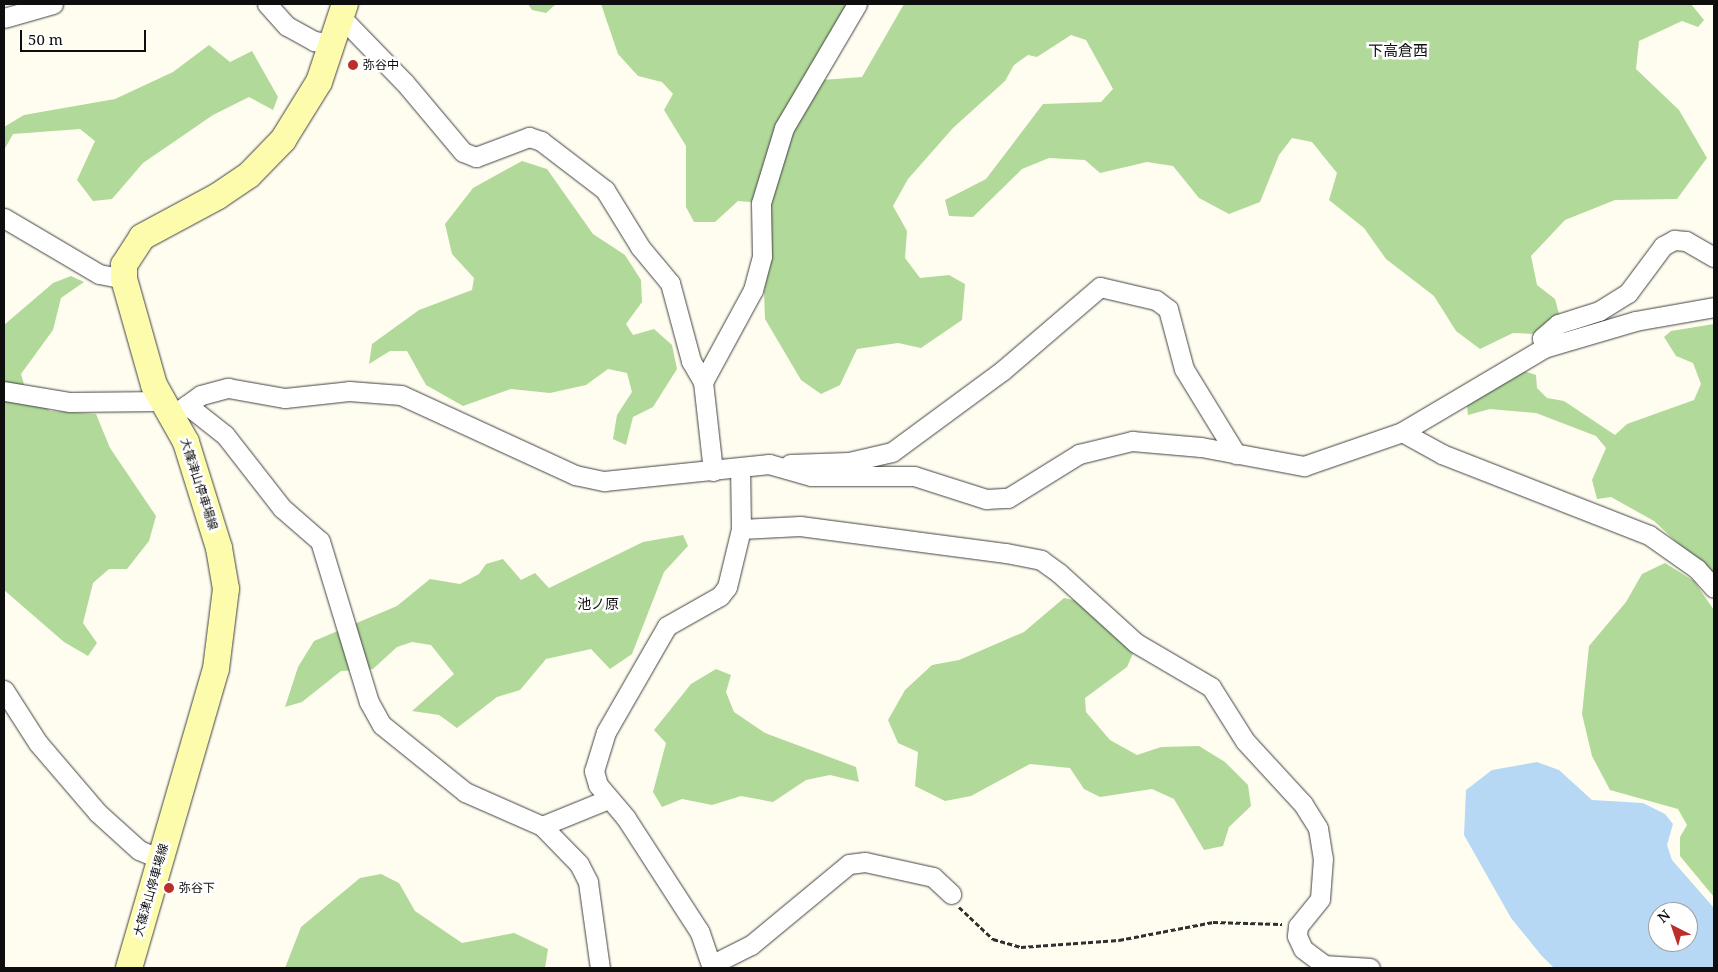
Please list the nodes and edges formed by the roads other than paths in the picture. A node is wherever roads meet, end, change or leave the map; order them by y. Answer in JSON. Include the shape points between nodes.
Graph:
{"nodes":[{"id":1,"x":53,"y":4,"type":"edge"},
{"id":2,"x":267,"y":4,"type":"edge"},
{"id":3,"x":857,"y":4,"type":"edge"},
{"id":4,"x":343,"y":10,"type":"edge"},
{"id":5,"x":4,"y":18,"type":"edge"},
{"id":6,"x":332,"y":44,"type":"junction"},
{"id":7,"x":4,"y":218,"type":"edge"},
{"id":8,"x":1714,"y":254,"type":"edge"},
{"id":9,"x":124,"y":279,"type":"junction"},
{"id":10,"x":1714,"y":307,"type":"edge"},
{"id":11,"x":1544,"y":348,"type":"junction"},
{"id":12,"x":703,"y":382,"type":"junction"},
{"id":13,"x":4,"y":391,"type":"edge"},
{"id":14,"x":174,"y":407,"type":"junction"},
{"id":15,"x":1402,"y":432,"type":"junction"},
{"id":16,"x":1236,"y":454,"type":"junction"},
{"id":17,"x":784,"y":465,"type":"junction"},
{"id":18,"x":740,"y":468,"type":"junction"},
{"id":19,"x":713,"y":471,"type":"junction"},
{"id":20,"x":740,"y":529,"type":"junction"},
{"id":21,"x":1714,"y":588,"type":"edge"},
{"id":22,"x":4,"y":690,"type":"edge"},
{"id":23,"x":608,"y":799,"type":"junction"},
{"id":24,"x":542,"y":826,"type":"junction"},
{"id":25,"x":160,"y":860,"type":"junction"},
{"id":26,"x":951,"y":894,"type":"road end"},
{"id":27,"x":710,"y":967,"type":"edge"},
{"id":28,"x":129,"y":968,"type":"edge"},
{"id":29,"x":600,"y":968,"type":"edge"},
{"id":30,"x":1370,"y":968,"type":"edge"}],
"edges":[{"from":1,"to":5,"type":"street"},
{"from":2,"to":6,"type":"street","via":[[287,26],[314,41]]},
{"from":3,"to":12,"type":"street","via":[[784,128],[762,203],[762,256],[753,290]]},
{"from":4,"to":6,"type":"main road","name":"大篠津山停車場線"},
{"from":4,"to":12,"type":"street","via":[[462,152],[476,156],[529,137],[541,141],[605,190],[635,240],[670,283],[690,361]]},
{"from":6,"to":9,"type":"main road","name":"大篠津山停車場線","via":[[319,82],[283,140],[249,175],[218,196],[142,237],[130,251]]},
{"from":7,"to":9,"type":"street","via":[[98,274]]},
{"from":8,"to":11,"type":"street","via":[[1686,241],[1663,246],[1628,294],[1599,311],[1558,324],[1542,338]]},
{"from":9,"to":14,"type":"main road","name":"大篠津山停車場線"},
{"from":10,"to":11,"type":"street","via":[[1650,317]]},
{"from":11,"to":15,"type":"street","via":[[1512,363]]},
{"from":12,"to":19,"type":"street"},
{"from":13,"to":14,"type":"street","via":[[70,402]]},
{"from":14,"to":19,"type":"street","via":[[228,388],[285,398],[349,391],[400,395],[575,476],[632,482]]},
{"from":14,"to":24,"type":"street","via":[[225,435],[282,508],[320,541],[368,702],[382,725],[464,792]]},
{"from":14,"to":25,"type":"main road","name":"大篠津山停車場線","via":[[208,508],[226,589],[216,669]]},
{"from":15,"to":16,"type":"street","via":[[1304,466]]},
{"from":15,"to":21,"type":"street","via":[[1442,454],[1649,535],[1697,569]]},
{"from":16,"to":17,"type":"street","via":[[1132,441],[1106,445],[1079,454],[1022,493],[1000,499],[960,492],[914,476],[811,476]]},
{"from":16,"to":17,"type":"street","via":[[1184,369],[1168,309],[1156,300],[1100,287],[995,377],[892,452],[849,462]]},
{"from":17,"to":18,"type":"street"},
{"from":18,"to":19,"type":"street"},
{"from":18,"to":20,"type":"street"},
{"from":20,"to":23,"type":"street","via":[[728,587],[720,596],[667,626],[606,732],[594,771]]},
{"from":20,"to":30,"type":"street","via":[[800,526],[1041,560],[1136,643],[1211,688],[1245,741],[1303,804],[1318,828],[1323,858],[1320,899],[1298,926],[1296,936],[1312,959],[1324,965]]},
{"from":22,"to":25,"type":"street","via":[[38,743],[92,806],[139,850]]},
{"from":23,"to":24,"type":"street"},
{"from":23,"to":27,"type":"street","via":[[626,818],[699,931]]},
{"from":24,"to":29,"type":"street","via":[[579,864],[588,882]]},
{"from":25,"to":28,"type":"main road","name":"大篠津山停車場線"},
{"from":26,"to":27,"type":"street","via":[[933,877],[864,862],[849,864],[751,946]]}]}
